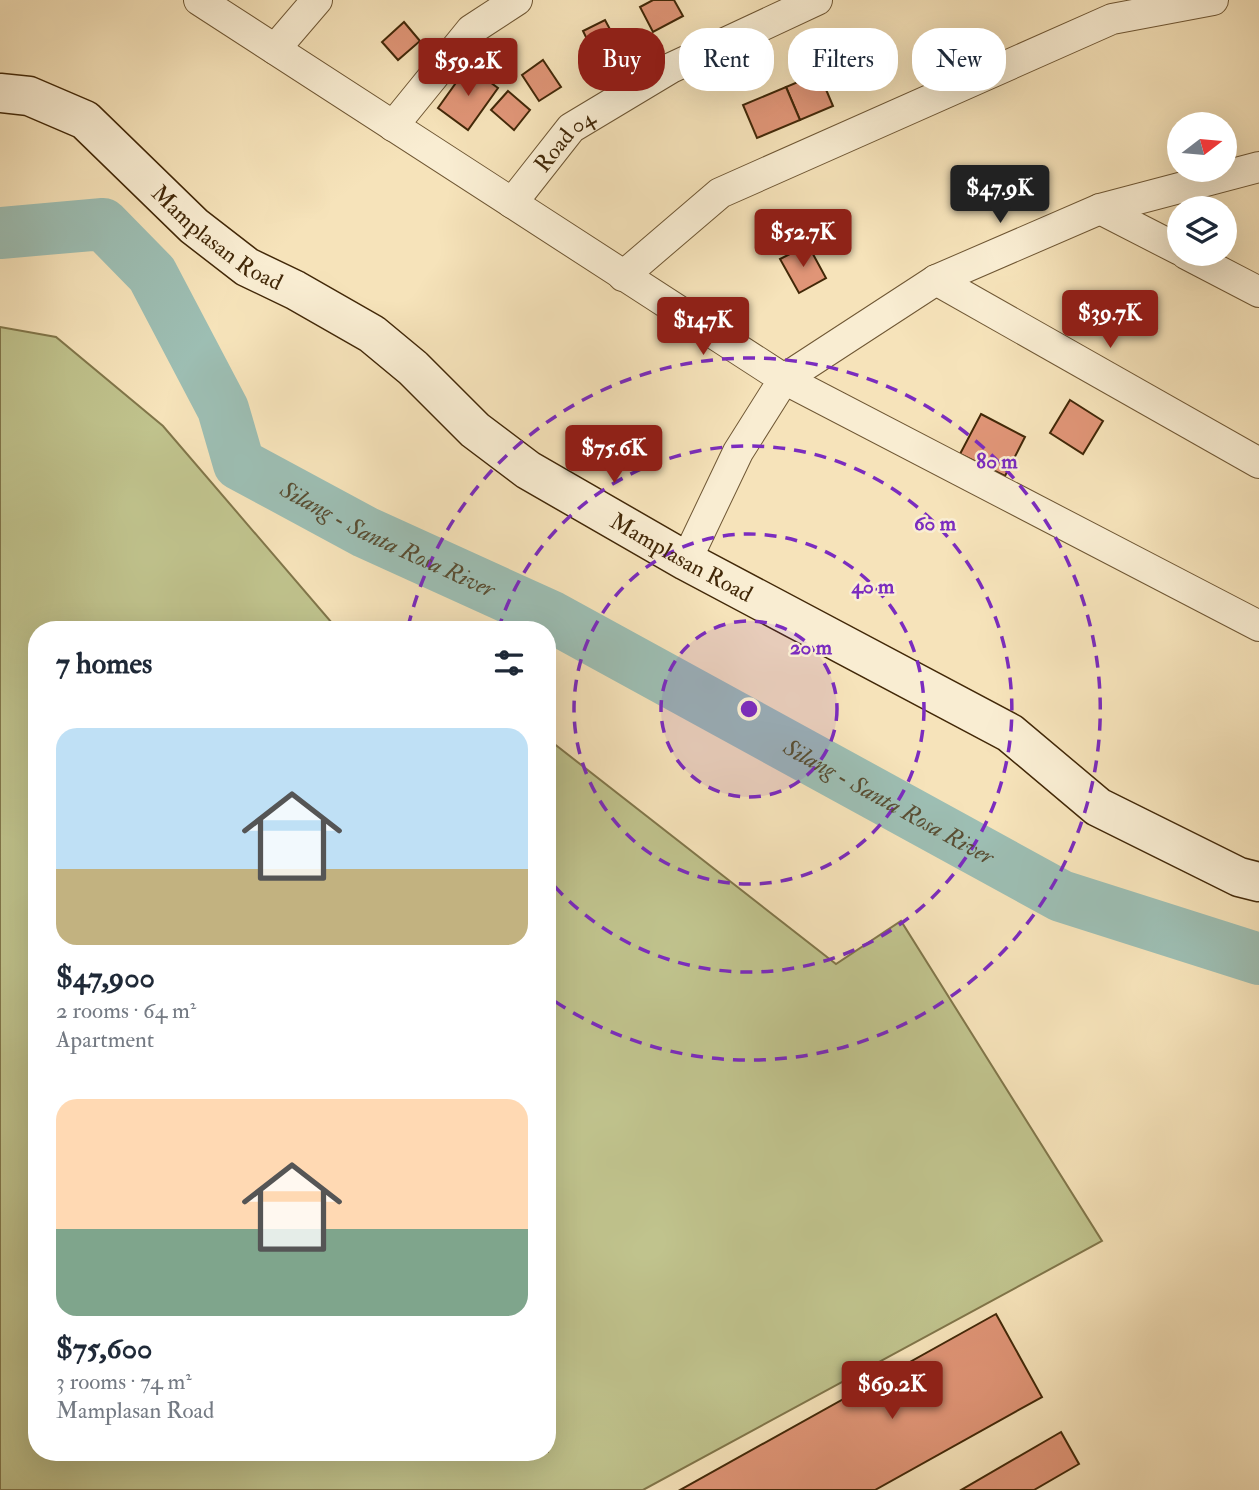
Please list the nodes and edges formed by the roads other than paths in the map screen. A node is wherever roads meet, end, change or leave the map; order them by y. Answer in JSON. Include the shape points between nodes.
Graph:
{"nodes":[{"id":1,"x":199,"y":0,"type":"edge"},
{"id":2,"x":317,"y":0,"type":"edge"},
{"id":3,"x":517,"y":0,"type":"edge"},
{"id":4,"x":817,"y":0,"type":"edge"},
{"id":5,"x":1213,"y":0,"type":"edge"},
{"id":6,"x":275,"y":49,"type":"junction"},
{"id":7,"x":0,"y":93,"type":"edge"},
{"id":8,"x":393,"y":126,"type":"junction"},
{"id":9,"x":1259,"y":167,"type":"edge"},
{"id":10,"x":512,"y":203,"type":"junction"},
{"id":11,"x":1100,"y":209,"type":"junction"},
{"id":12,"x":1167,"y":243,"type":"edge"},
{"id":13,"x":1209,"y":266,"type":"edge"},
{"id":14,"x":623,"y":276,"type":"junction"},
{"id":15,"x":936,"y":280,"type":"junction"},
{"id":16,"x":1259,"y":292,"type":"edge"},
{"id":17,"x":784,"y":379,"type":"junction"},
{"id":18,"x":1259,"y":463,"type":"edge"},
{"id":19,"x":686,"y":562,"type":"junction"},
{"id":20,"x":1259,"y":626,"type":"edge"},
{"id":21,"x":1259,"y":882,"type":"edge"}],
"edges":[{"from":1,"to":6,"type":"street"},
{"from":2,"to":6,"type":"street"},
{"from":3,"to":8,"type":"street","via":[[471,30]]},
{"from":4,"to":10,"type":"street","name":"Road 04","via":[[671,68],[571,128]]},
{"from":5,"to":14,"type":"street","via":[[1112,19],[720,193]]},
{"from":6,"to":8,"type":"street"},
{"from":7,"to":19,"type":"street","name":"Mamplasan Road","via":[[29,96],[85,120],[194,226],[247,267],[372,334],[475,430],[528,470]]},
{"from":8,"to":10,"type":"street"},
{"from":9,"to":11,"type":"street"},
{"from":10,"to":14,"type":"street"},
{"from":11,"to":12,"type":"street"},
{"from":11,"to":15,"type":"street"},
{"from":13,"to":16,"type":"street"},
{"from":14,"to":17,"type":"street"},
{"from":15,"to":17,"type":"street"},
{"from":15,"to":18,"type":"street"},
{"from":17,"to":19,"type":"street","via":[[738,452]]},
{"from":17,"to":20,"type":"street"},
{"from":19,"to":21,"type":"street","name":"Mamplasan Road","via":[[1010,733],[1098,807],[1239,877]]}]}
